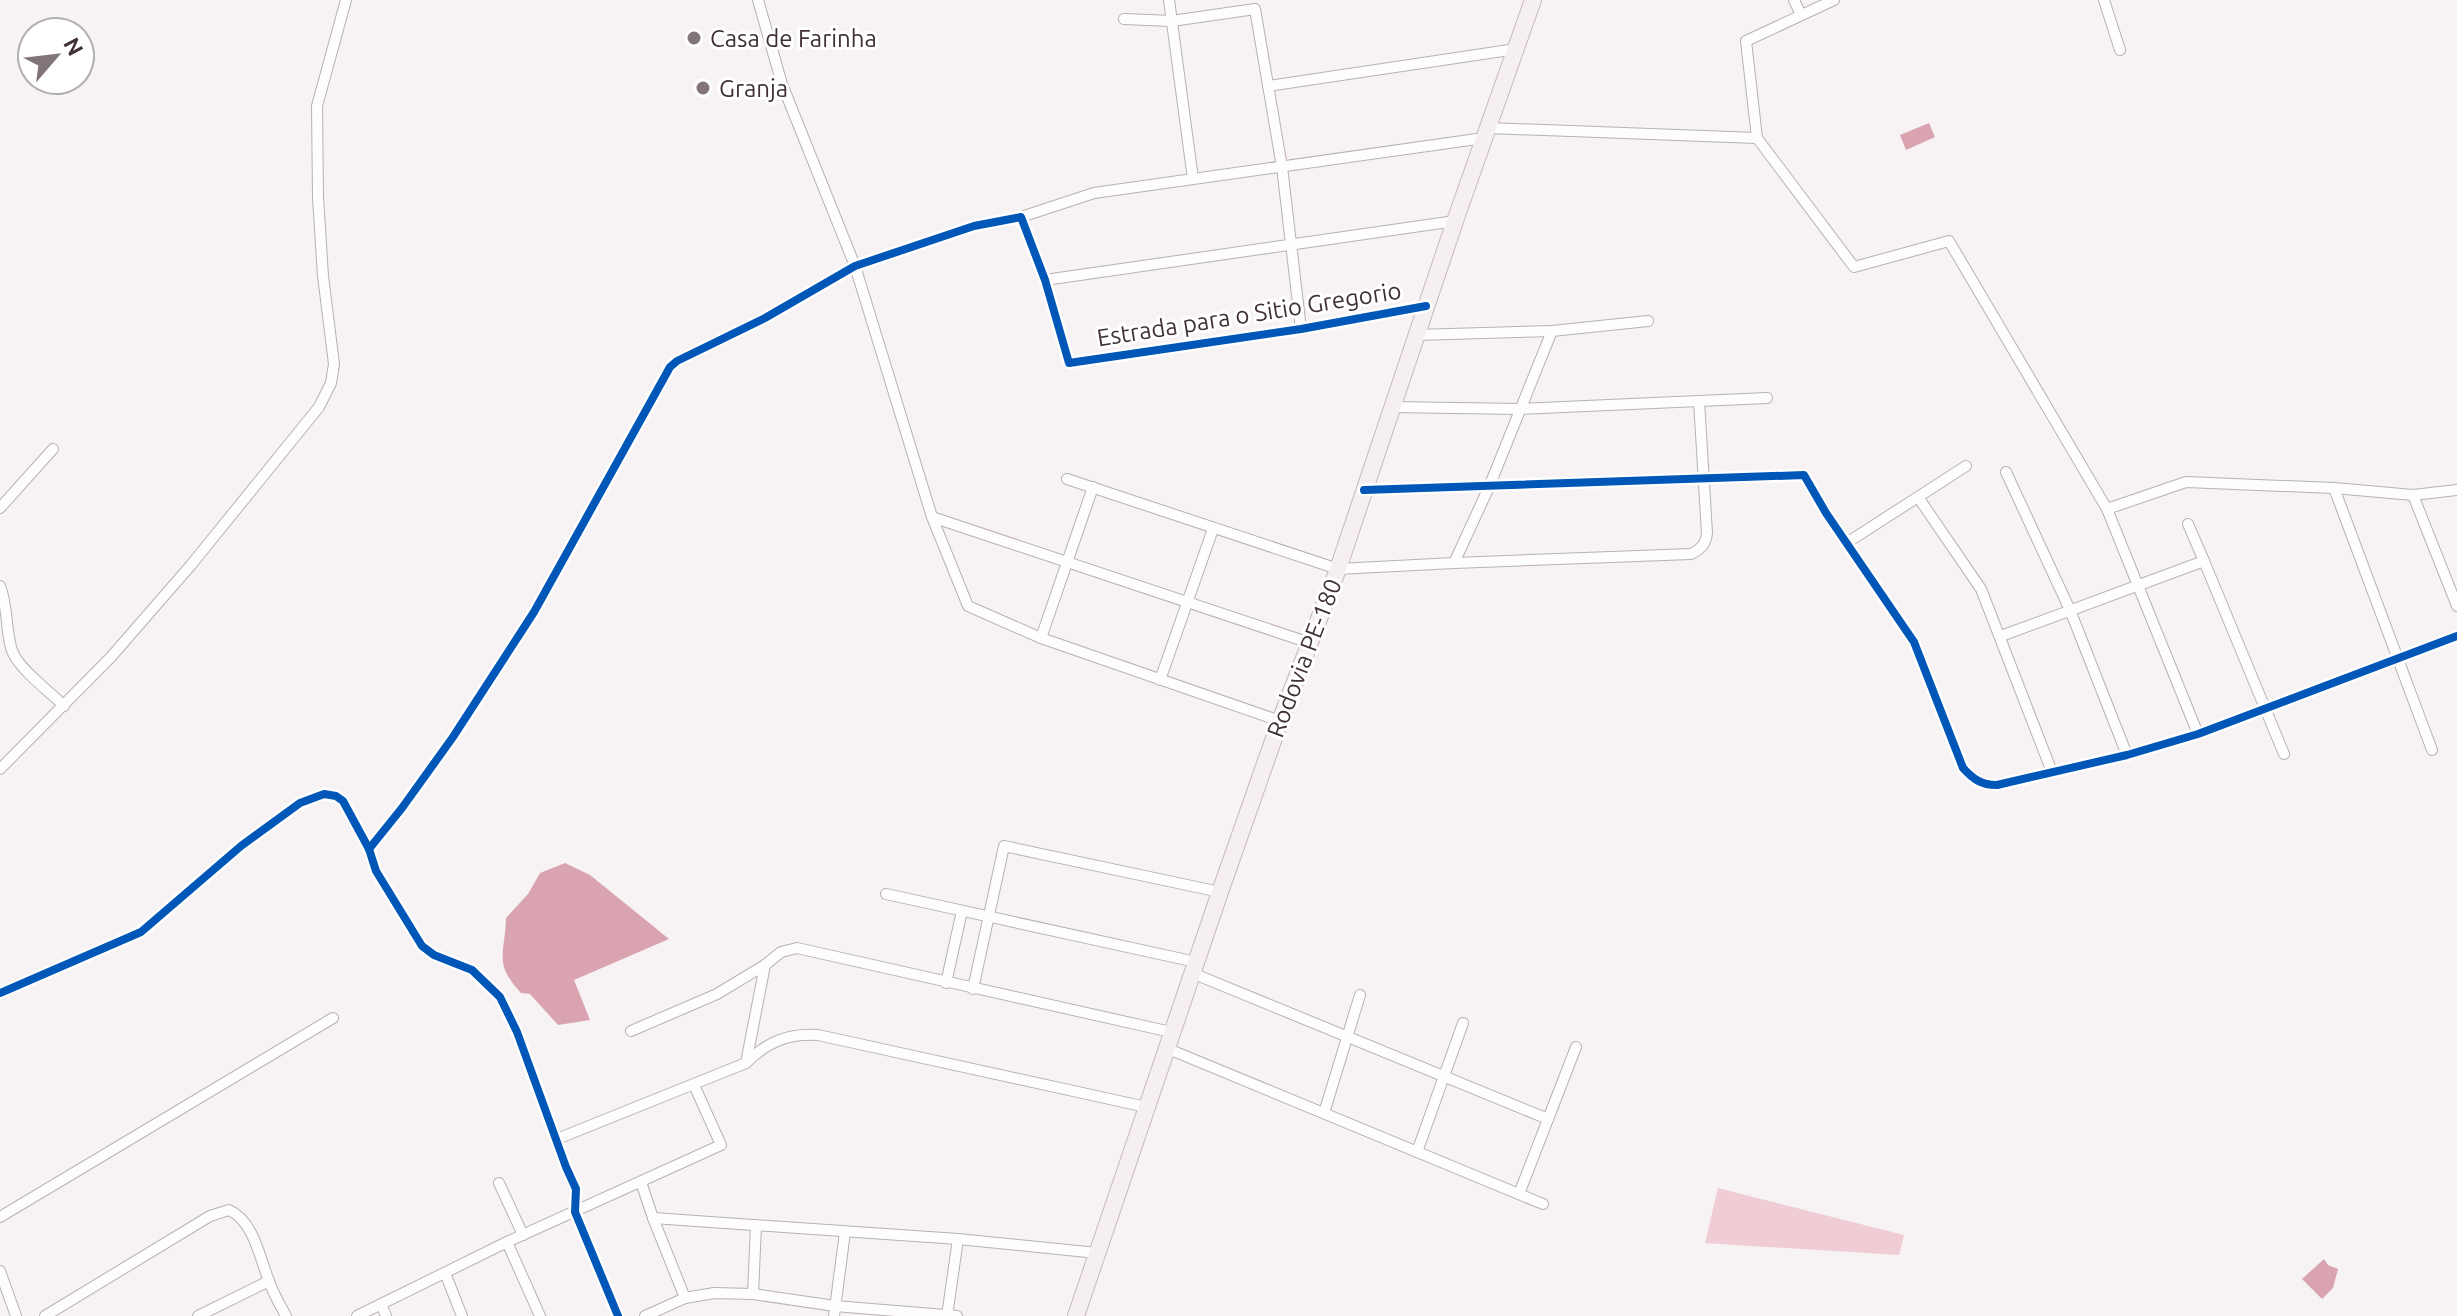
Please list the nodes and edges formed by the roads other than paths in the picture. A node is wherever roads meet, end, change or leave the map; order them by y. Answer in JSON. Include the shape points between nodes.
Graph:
{"nodes":[{"id":1,"x":346,"y":0,"type":"edge"},
{"id":2,"x":758,"y":0,"type":"edge"},
{"id":3,"x":1169,"y":0,"type":"edge"},
{"id":4,"x":1533,"y":0,"type":"edge"},
{"id":5,"x":1794,"y":0,"type":"edge"},
{"id":6,"x":1834,"y":0,"type":"edge"},
{"id":7,"x":2104,"y":0,"type":"edge"},
{"id":8,"x":1801,"y":15,"type":"junction"},
{"id":9,"x":1124,"y":19,"type":"dead end"},
{"id":10,"x":1172,"y":21,"type":"junction"},
{"id":11,"x":1516,"y":49,"type":"junction"},
{"id":12,"x":2120,"y":50,"type":"dead end"},
{"id":13,"x":1268,"y":86,"type":"junction"},
{"id":14,"x":1486,"y":133,"type":"junction"},
{"id":15,"x":1757,"y":138,"type":"junction"},
{"id":16,"x":1282,"y":167,"type":"junction"},
{"id":17,"x":1193,"y":179,"type":"junction"},
{"id":18,"x":1021,"y":217,"type":"junction"},
{"id":19,"x":1455,"y":221,"type":"junction"},
{"id":20,"x":1291,"y":243,"type":"junction"},
{"id":21,"x":855,"y":266,"type":"junction"},
{"id":22,"x":1045,"y":280,"type":"junction"},
{"id":23,"x":1426,"y":306,"type":"junction"},
{"id":24,"x":1648,"y":321,"type":"dead end"},
{"id":25,"x":1301,"y":329,"type":"junction"},
{"id":26,"x":1552,"y":331,"type":"junction"},
{"id":27,"x":1416,"y":335,"type":"junction"},
{"id":28,"x":1767,"y":398,"type":"dead end"},
{"id":29,"x":1699,"y":401,"type":"junction"},
{"id":30,"x":1391,"y":407,"type":"junction"},
{"id":31,"x":1520,"y":409,"type":"junction"},
{"id":32,"x":53,"y":449,"type":"dead end"},
{"id":33,"x":1966,"y":466,"type":"dead end"},
{"id":34,"x":2006,"y":472,"type":"dead end"},
{"id":35,"x":1704,"y":478,"type":"junction"},
{"id":36,"x":1067,"y":479,"type":"dead end"},
{"id":37,"x":1093,"y":487,"type":"junction"},
{"id":38,"x":1489,"y":487,"type":"junction"},
{"id":39,"x":2334,"y":488,"type":"junction"},
{"id":40,"x":1364,"y":490,"type":"junction"},
{"id":41,"x":2457,"y":490,"type":"edge"},
{"id":42,"x":2413,"y":495,"type":"junction"},
{"id":43,"x":1918,"y":497,"type":"junction"},
{"id":44,"x":0,"y":508,"type":"edge"},
{"id":45,"x":2107,"y":509,"type":"junction"},
{"id":46,"x":932,"y":517,"type":"junction"},
{"id":47,"x":2188,"y":524,"type":"dead end"},
{"id":48,"x":1213,"y":529,"type":"junction"},
{"id":49,"x":1848,"y":542,"type":"junction"},
{"id":50,"x":2204,"y":561,"type":"junction"},
{"id":51,"x":1066,"y":563,"type":"junction"},
{"id":52,"x":1454,"y":563,"type":"junction"},
{"id":53,"x":1338,"y":569,"type":"junction"},
{"id":54,"x":0,"y":586,"type":"edge"},
{"id":55,"x":2136,"y":586,"type":"junction"},
{"id":56,"x":1188,"y":604,"type":"junction"},
{"id":57,"x":2457,"y":606,"type":"edge"},
{"id":58,"x":2070,"y":610,"type":"junction"},
{"id":59,"x":2001,"y":636,"type":"junction"},
{"id":60,"x":2457,"y":636,"type":"edge"},
{"id":61,"x":1041,"y":638,"type":"junction"},
{"id":62,"x":1310,"y":643,"type":"junction"},
{"id":63,"x":2397,"y":657,"type":"junction"},
{"id":64,"x":1160,"y":680,"type":"junction"},
{"id":65,"x":64,"y":706,"type":"junction"},
{"id":66,"x":2265,"y":709,"type":"junction"},
{"id":67,"x":1280,"y":721,"type":"junction"},
{"id":68,"x":2198,"y":734,"type":"junction"},
{"id":69,"x":2432,"y":750,"type":"dead end"},
{"id":70,"x":2284,"y":754,"type":"dead end"},
{"id":71,"x":2127,"y":755,"type":"junction"},
{"id":72,"x":0,"y":769,"type":"edge"},
{"id":73,"x":2052,"y":772,"type":"junction"},
{"id":74,"x":369,"y":849,"type":"junction"},
{"id":75,"x":1220,"y":892,"type":"junction"},
{"id":76,"x":886,"y":894,"type":"dead end"},
{"id":77,"x":962,"y":911,"type":"junction"},
{"id":78,"x":988,"y":917,"type":"junction"},
{"id":79,"x":765,"y":965,"type":"junction"},
{"id":80,"x":1194,"y":968,"type":"junction"},
{"id":81,"x":946,"y":983,"type":"junction"},
{"id":82,"x":973,"y":989,"type":"junction"},
{"id":83,"x":0,"y":993,"type":"edge"},
{"id":84,"x":1360,"y":995,"type":"dead end"},
{"id":85,"x":333,"y":1018,"type":"dead end"},
{"id":86,"x":1463,"y":1023,"type":"dead end"},
{"id":87,"x":631,"y":1031,"type":"dead end"},
{"id":88,"x":1346,"y":1037,"type":"junction"},
{"id":89,"x":1169,"y":1040,"type":"junction"},
{"id":90,"x":1576,"y":1047,"type":"dead end"},
{"id":91,"x":746,"y":1063,"type":"junction"},
{"id":92,"x":1443,"y":1076,"type":"junction"},
{"id":93,"x":694,"y":1085,"type":"junction"},
{"id":94,"x":1146,"y":1107,"type":"junction"},
{"id":95,"x":1324,"y":1113,"type":"junction"},
{"id":96,"x":1548,"y":1119,"type":"junction"},
{"id":97,"x":557,"y":1139,"type":"junction"},
{"id":98,"x":1417,"y":1152,"type":"junction"},
{"id":99,"x":641,"y":1182,"type":"junction"},
{"id":100,"x":499,"y":1183,"type":"dead end"},
{"id":101,"x":1519,"y":1194,"type":"junction"},
{"id":102,"x":1543,"y":1204,"type":"dead end"},
{"id":103,"x":575,"y":1212,"type":"junction"},
{"id":104,"x":0,"y":1217,"type":"edge"},
{"id":105,"x":653,"y":1218,"type":"junction"},
{"id":106,"x":756,"y":1225,"type":"junction"},
{"id":107,"x":845,"y":1232,"type":"junction"},
{"id":108,"x":523,"y":1235,"type":"junction"},
{"id":109,"x":958,"y":1239,"type":"junction"},
{"id":110,"x":507,"y":1242,"type":"junction"},
{"id":111,"x":1097,"y":1253,"type":"junction"},
{"id":112,"x":0,"y":1271,"type":"edge"},
{"id":113,"x":445,"y":1273,"type":"junction"},
{"id":114,"x":269,"y":1281,"type":"junction"},
{"id":115,"x":753,"y":1294,"type":"junction"},
{"id":116,"x":685,"y":1298,"type":"junction"},
{"id":117,"x":381,"y":1304,"type":"junction"},
{"id":118,"x":834,"y":1311,"type":"edge"},
{"id":119,"x":894,"y":1314,"type":"edge"},
{"id":120,"x":16,"y":1316,"type":"edge"},
{"id":121,"x":45,"y":1316,"type":"edge"},
{"id":122,"x":198,"y":1316,"type":"edge"},
{"id":123,"x":286,"y":1316,"type":"edge"},
{"id":124,"x":357,"y":1316,"type":"edge"},
{"id":125,"x":386,"y":1316,"type":"edge"},
{"id":126,"x":462,"y":1316,"type":"edge"},
{"id":127,"x":540,"y":1316,"type":"edge"},
{"id":128,"x":618,"y":1316,"type":"edge"},
{"id":129,"x":645,"y":1316,"type":"edge"},
{"id":130,"x":947,"y":1316,"type":"edge"},
{"id":131,"x":957,"y":1316,"type":"edge"},
{"id":132,"x":1076,"y":1316,"type":"edge"}],
"edges":[{"from":1,"to":65,"type":"street","via":[[317,106],[331,383],[319,407],[191,565]]},
{"from":2,"to":21,"type":"street","via":[[782,84]]},
{"from":3,"to":10,"type":"street"},
{"from":4,"to":11,"type":"main road","name":"Rodovia PE-180"},
{"from":5,"to":8,"type":"street"},
{"from":6,"to":8,"type":"street"},
{"from":7,"to":12,"type":"street"},
{"from":8,"to":15,"type":"street","via":[[1746,41]]},
{"from":9,"to":10,"type":"street"},
{"from":10,"to":13,"type":"street","via":[[1255,9]]},
{"from":10,"to":17,"type":"street"},
{"from":11,"to":13,"type":"street"},
{"from":11,"to":14,"type":"main road","name":"Rodovia PE-180"},
{"from":13,"to":16,"type":"street"},
{"from":14,"to":15,"type":"street"},
{"from":14,"to":16,"type":"street"},
{"from":14,"to":19,"type":"main road","name":"Rodovia PE-180"},
{"from":15,"to":45,"type":"street","via":[[1854,267],[1949,241]]},
{"from":16,"to":17,"type":"street"},
{"from":16,"to":20,"type":"street"},
{"from":17,"to":18,"type":"street","via":[[1094,193]]},
{"from":18,"to":21,"type":"street","via":[[974,226]]},
{"from":18,"to":22,"type":"street","name":"Estrada para o Sitio Gregorio"},
{"from":19,"to":20,"type":"street"},
{"from":19,"to":23,"type":"main road","name":"Rodovia PE-180"},
{"from":20,"to":22,"type":"street"},
{"from":20,"to":25,"type":"street"},
{"from":21,"to":46,"type":"street"},
{"from":21,"to":74,"type":"street","via":[[670,367],[542,601],[453,737]]},
{"from":22,"to":25,"type":"street","name":"Estrada para o Sitio Gregorio","via":[[1069,363]]},
{"from":23,"to":25,"type":"street","name":"Estrada para o Sitio Gregorio"},
{"from":23,"to":27,"type":"main road","name":"Rodovia PE-180"},
{"from":24,"to":26,"type":"street"},
{"from":26,"to":27,"type":"street"},
{"from":26,"to":31,"type":"street"},
{"from":27,"to":30,"type":"main road","name":"Rodovia PE-180"},
{"from":28,"to":29,"type":"street"},
{"from":29,"to":31,"type":"street"},
{"from":29,"to":35,"type":"street"},
{"from":30,"to":31,"type":"street"},
{"from":30,"to":40,"type":"main road","name":"Rodovia PE-180"},
{"from":31,"to":38,"type":"street"},
{"from":32,"to":44,"type":"street"},
{"from":33,"to":43,"type":"street"},
{"from":34,"to":58,"type":"street"},
{"from":35,"to":38,"type":"street"},
{"from":35,"to":49,"type":"street","via":[[1804,475]]},
{"from":35,"to":52,"type":"street","via":[[1706,541],[1691,554]]},
{"from":36,"to":37,"type":"street"},
{"from":37,"to":48,"type":"street"},
{"from":37,"to":51,"type":"street"},
{"from":38,"to":40,"type":"street"},
{"from":38,"to":52,"type":"street"},
{"from":39,"to":42,"type":"street"},
{"from":39,"to":45,"type":"street","via":[[2186,482]]},
{"from":39,"to":63,"type":"street"},
{"from":40,"to":53,"type":"main road","name":"Rodovia PE-180"},
{"from":41,"to":42,"type":"street"},
{"from":42,"to":57,"type":"street"},
{"from":43,"to":49,"type":"street"},
{"from":43,"to":59,"type":"street","via":[[1981,589]]},
{"from":45,"to":55,"type":"street"},
{"from":46,"to":51,"type":"street"},
{"from":46,"to":61,"type":"street","via":[[968,606]]},
{"from":47,"to":50,"type":"street"},
{"from":48,"to":53,"type":"street"},
{"from":48,"to":56,"type":"street"},
{"from":49,"to":73,"type":"street","via":[[1914,642],[1967,773],[1992,785]]},
{"from":50,"to":55,"type":"street"},
{"from":50,"to":66,"type":"street"},
{"from":51,"to":56,"type":"street"},
{"from":51,"to":61,"type":"street"},
{"from":52,"to":53,"type":"street"},
{"from":53,"to":62,"type":"main road","name":"Rodovia PE-180"},
{"from":54,"to":65,"type":"street","via":[[15,657]]},
{"from":55,"to":58,"type":"street"},
{"from":55,"to":68,"type":"street"},
{"from":56,"to":62,"type":"street"},
{"from":56,"to":64,"type":"street"},
{"from":58,"to":59,"type":"street"},
{"from":58,"to":71,"type":"street"},
{"from":59,"to":73,"type":"street"},
{"from":60,"to":63,"type":"street"},
{"from":61,"to":64,"type":"street"},
{"from":62,"to":67,"type":"main road","name":"Rodovia PE-180"},
{"from":63,"to":66,"type":"street"},
{"from":63,"to":69,"type":"street"},
{"from":64,"to":67,"type":"street"},
{"from":65,"to":72,"type":"street"},
{"from":66,"to":68,"type":"street"},
{"from":66,"to":70,"type":"street"},
{"from":67,"to":75,"type":"main road","name":"Rodovia PE-180"},
{"from":68,"to":71,"type":"street"},
{"from":71,"to":73,"type":"street"},
{"from":74,"to":83,"type":"street","via":[[343,801],[329,795],[311,798],[241,846],[141,932]]},
{"from":74,"to":97,"type":"street","via":[[376,871],[422,946],[472,970],[500,997]]},
{"from":75,"to":78,"type":"street","via":[[1004,846]]},
{"from":75,"to":80,"type":"main road","name":"Rodovia PE-180"},
{"from":76,"to":77,"type":"street"},
{"from":77,"to":78,"type":"street"},
{"from":77,"to":81,"type":"street"},
{"from":78,"to":80,"type":"street"},
{"from":78,"to":82,"type":"street"},
{"from":79,"to":81,"type":"street","via":[[781,952],[804,949]]},
{"from":79,"to":87,"type":"street","via":[[717,994]]},
{"from":79,"to":91,"type":"street"},
{"from":80,"to":88,"type":"street"},
{"from":80,"to":89,"type":"main road","name":"Rodovia PE-180"},
{"from":81,"to":82,"type":"street"},
{"from":82,"to":89,"type":"street"},
{"from":84,"to":88,"type":"street"},
{"from":85,"to":104,"type":"street"},
{"from":86,"to":92,"type":"street"},
{"from":88,"to":92,"type":"street"},
{"from":88,"to":95,"type":"street"},
{"from":89,"to":94,"type":"main road","name":"Rodovia PE-180"},
{"from":89,"to":95,"type":"street"},
{"from":90,"to":96,"type":"street"},
{"from":91,"to":93,"type":"street"},
{"from":91,"to":94,"type":"street","via":[[785,1036],[818,1035]]},
{"from":92,"to":96,"type":"street"},
{"from":92,"to":98,"type":"street"},
{"from":93,"to":97,"type":"street"},
{"from":93,"to":99,"type":"street","via":[[721,1145]]},
{"from":94,"to":111,"type":"main road","name":"Rodovia PE-180"},
{"from":95,"to":98,"type":"street"},
{"from":96,"to":101,"type":"street"},
{"from":97,"to":103,"type":"street","via":[[576,1189]]},
{"from":98,"to":101,"type":"street"},
{"from":99,"to":103,"type":"street"},
{"from":99,"to":105,"type":"street"},
{"from":100,"to":108,"type":"street"},
{"from":101,"to":102,"type":"street"},
{"from":103,"to":108,"type":"street"},
{"from":103,"to":128,"type":"street"},
{"from":105,"to":106,"type":"street"},
{"from":105,"to":116,"type":"street"},
{"from":106,"to":107,"type":"street"},
{"from":106,"to":115,"type":"street"},
{"from":107,"to":109,"type":"street"},
{"from":107,"to":118,"type":"street"},
{"from":108,"to":110,"type":"street"},
{"from":109,"to":111,"type":"street"},
{"from":109,"to":130,"type":"street"},
{"from":110,"to":113,"type":"street"},
{"from":110,"to":127,"type":"street"},
{"from":111,"to":132,"type":"main road","name":"Rodovia PE-180"},
{"from":112,"to":120,"type":"street"},
{"from":113,"to":117,"type":"street"},
{"from":113,"to":126,"type":"street"},
{"from":114,"to":121,"type":"street","via":[[243,1221],[234,1211],[222,1210]]},
{"from":114,"to":122,"type":"street"},
{"from":114,"to":123,"type":"street"},
{"from":115,"to":116,"type":"street"},
{"from":115,"to":118,"type":"street"},
{"from":116,"to":129,"type":"street"},
{"from":117,"to":124,"type":"street"},
{"from":117,"to":125,"type":"street"},
{"from":118,"to":119,"type":"street"},
{"from":119,"to":130,"type":"street"},
{"from":130,"to":131,"type":"street"}]}
